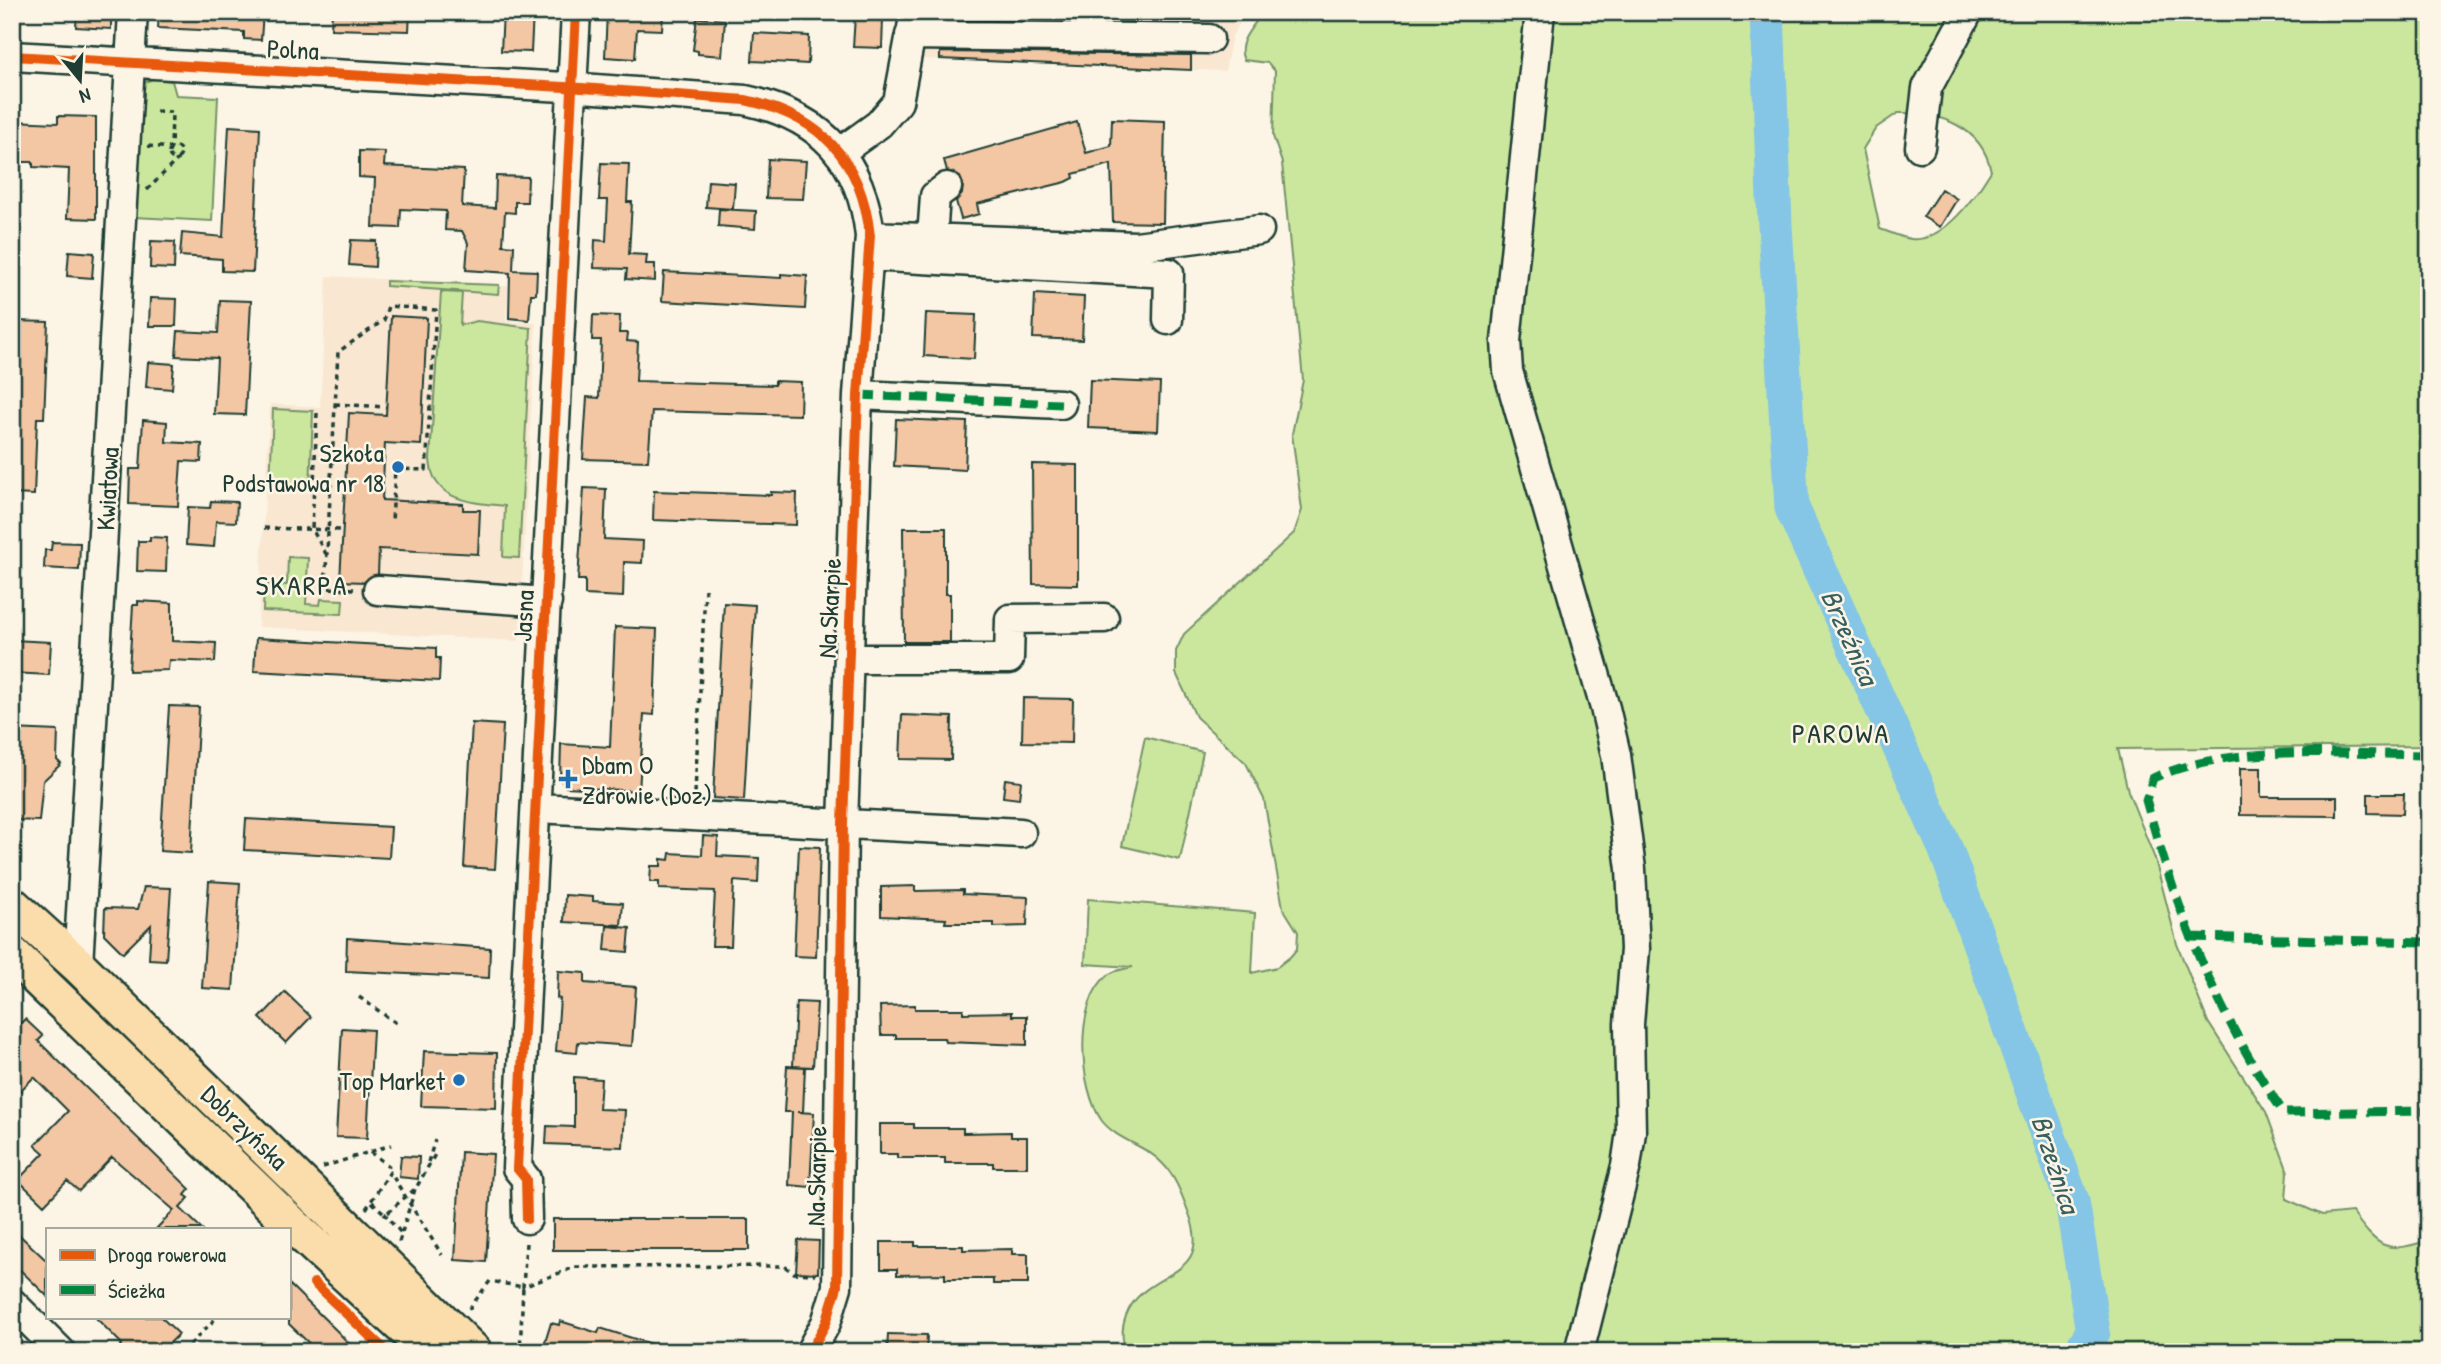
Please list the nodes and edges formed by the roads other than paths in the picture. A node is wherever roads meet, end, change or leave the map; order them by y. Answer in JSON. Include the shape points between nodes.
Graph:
{"nodes":[{"id":1,"x":133,"y":12,"type":"edge"},
{"id":2,"x":576,"y":12,"type":"edge"},
{"id":3,"x":1539,"y":12,"type":"edge"},
{"id":4,"x":1968,"y":12,"type":"edge"},
{"id":5,"x":913,"y":24,"type":"edge"},
{"id":6,"x":1209,"y":38,"type":"dead end"},
{"id":7,"x":12,"y":57,"type":"edge"},
{"id":8,"x":130,"y":63,"type":"junction"},
{"id":9,"x":572,"y":87,"type":"junction"},
{"id":10,"x":1920,"y":147,"type":"dead end"},
{"id":11,"x":839,"y":153,"type":"junction"},
{"id":12,"x":947,"y":187,"type":"dead end"},
{"id":13,"x":1259,"y":230,"type":"dead end"},
{"id":14,"x":932,"y":237,"type":"junction"},
{"id":15,"x":870,"y":246,"type":"junction"},
{"id":16,"x":1168,"y":320,"type":"dead end"},
{"id":17,"x":858,"y":395,"type":"junction"},
{"id":18,"x":1061,"y":404,"type":"dead end"},
{"id":19,"x":378,"y":590,"type":"road end"},
{"id":20,"x":547,"y":602,"type":"junction"},
{"id":21,"x":1104,"y":618,"type":"dead end"},
{"id":22,"x":849,"y":659,"type":"junction"},
{"id":23,"x":537,"y":808,"type":"junction"},
{"id":24,"x":843,"y":824,"type":"junction"},
{"id":25,"x":1021,"y":833,"type":"dead end"},
{"id":26,"x":12,"y":905,"type":"edge"},
{"id":27,"x":12,"y":954,"type":"edge"},
{"id":28,"x":78,"y":965,"type":"junction"},
{"id":29,"x":527,"y":1219,"type":"road end"},
{"id":30,"x":12,"y":1303,"type":"edge"},
{"id":31,"x":61,"y":1352,"type":"edge"},
{"id":32,"x":430,"y":1352,"type":"edge"},
{"id":33,"x":474,"y":1352,"type":"edge"},
{"id":34,"x":810,"y":1352,"type":"edge"},
{"id":35,"x":1579,"y":1352,"type":"edge"}],
"edges":[{"from":1,"to":8,"type":"street","name":"Kwiatowa"},
{"from":2,"to":9,"type":"street","name":"Jasna"},
{"from":3,"to":35,"type":"street","via":[[1506,341],[1508,371],[1586,631],[1616,755],[1632,869],[1635,949],[1629,1024],[1631,1132]]},
{"from":4,"to":10,"type":"street","via":[[1927,88]]},
{"from":5,"to":6,"type":"street"},
{"from":5,"to":11,"type":"street","via":[[898,102],[879,124]]},
{"from":7,"to":8,"type":"street","name":"Polna"},
{"from":8,"to":9,"type":"street","name":"Polna"},
{"from":8,"to":28,"type":"street","name":"Kwiatowa"},
{"from":9,"to":11,"type":"street","name":"Na Skarpie","via":[[745,100],[771,106],[807,122]]},
{"from":9,"to":20,"type":"street","name":"Jasna"},
{"from":11,"to":15,"type":"street","name":"Na Skarpie","via":[[867,212]]},
{"from":12,"to":14,"type":"street","via":[[935,196]]},
{"from":13,"to":14,"type":"street","via":[[1137,237]]},
{"from":14,"to":15,"type":"street"},
{"from":15,"to":16,"type":"street","via":[[1169,273]]},
{"from":15,"to":17,"type":"street","name":"Na Skarpie"},
{"from":17,"to":18,"type":"street"},
{"from":17,"to":22,"type":"street","name":"Na Skarpie"},
{"from":19,"to":20,"type":"street"},
{"from":20,"to":23,"type":"street","name":"Jasna"},
{"from":21,"to":22,"type":"street","via":[[1010,619],[1009,659]]},
{"from":22,"to":24,"type":"street","name":"Na Skarpie"},
{"from":23,"to":24,"type":"street"},
{"from":23,"to":29,"type":"street","name":"Jasna","via":[[517,1168],[526,1179]]},
{"from":24,"to":25,"type":"street"},
{"from":24,"to":34,"type":"street","name":"Na Skarpie","via":[[837,1287],[826,1323]]},
{"from":26,"to":28,"type":"main road","name":"Dobrzyńska"},
{"from":27,"to":32,"type":"main road","name":"Dobrzyńska"},
{"from":28,"to":33,"type":"main road","name":"Dobrzyńska"},
{"from":30,"to":31,"type":"street"}]}
